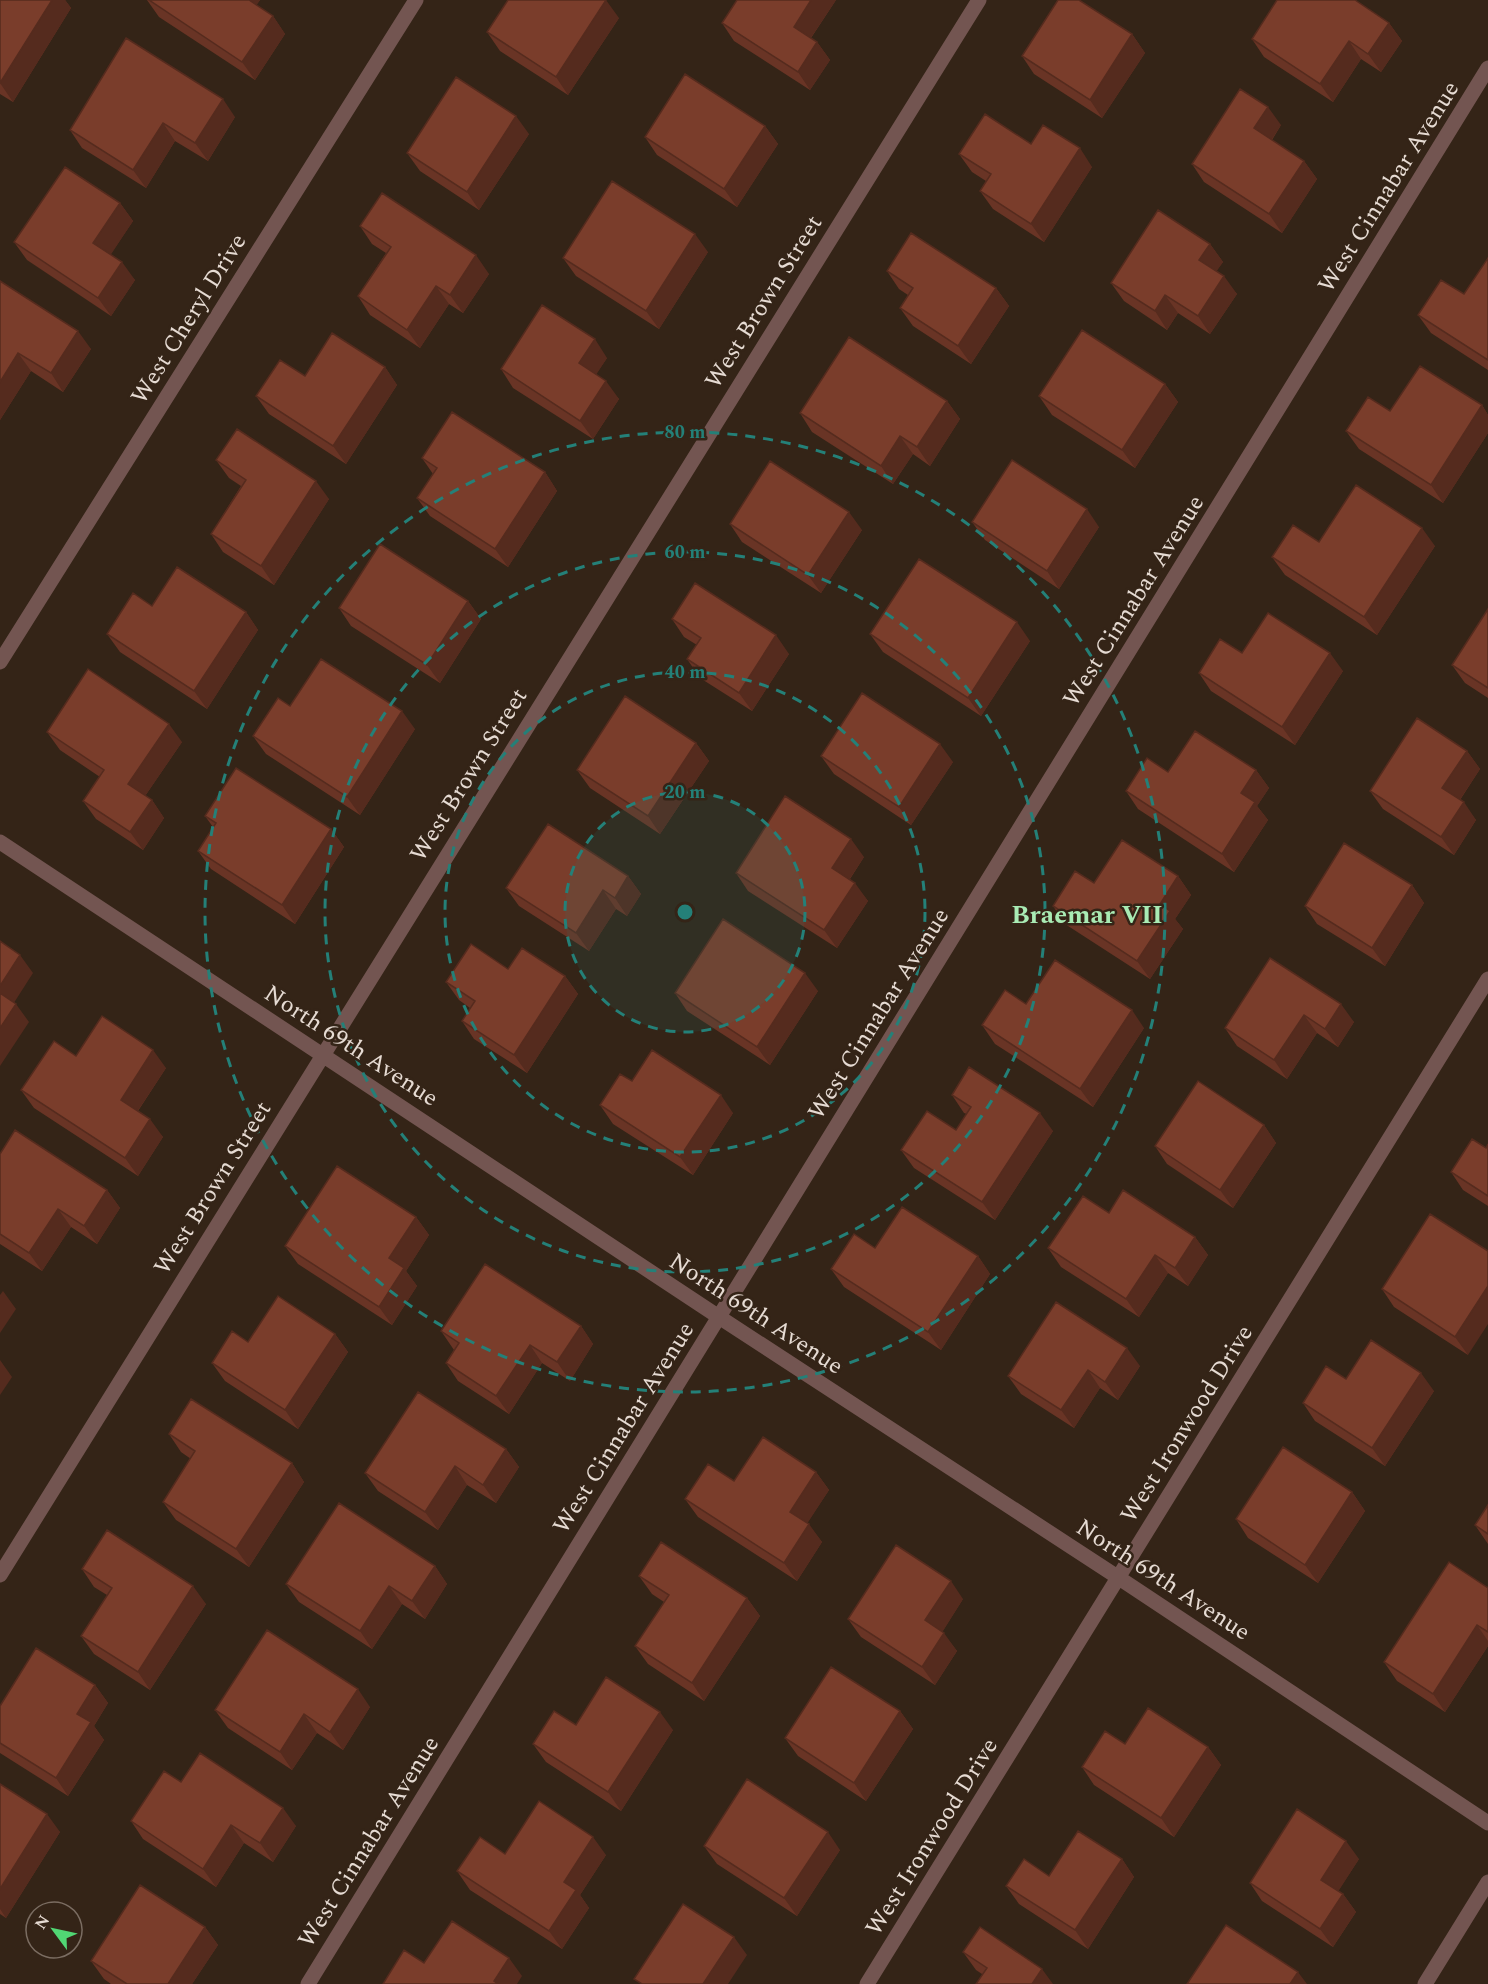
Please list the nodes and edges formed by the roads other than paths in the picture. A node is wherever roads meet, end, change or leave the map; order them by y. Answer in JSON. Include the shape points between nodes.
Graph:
{"nodes":[{"id":1,"x":416,"y":0,"type":"edge"},
{"id":2,"x":979,"y":0,"type":"edge"},
{"id":3,"x":1488,"y":68,"type":"edge"},
{"id":4,"x":0,"y":662,"type":"edge"},
{"id":5,"x":0,"y":842,"type":"edge"},
{"id":6,"x":1488,"y":979,"type":"edge"},
{"id":7,"x":322,"y":1054,"type":"junction"},
{"id":8,"x":719,"y":1317,"type":"junction"},
{"id":9,"x":0,"y":1575,"type":"edge"},
{"id":10,"x":1119,"y":1578,"type":"junction"},
{"id":11,"x":1488,"y":1823,"type":"edge"},
{"id":12,"x":1488,"y":1882,"type":"edge"},
{"id":13,"x":308,"y":1984,"type":"edge"},
{"id":14,"x":867,"y":1984,"type":"edge"},
{"id":15,"x":1425,"y":1984,"type":"edge"}],
"edges":[{"from":1,"to":4,"type":"street","name":"West Cheryl Drive"},
{"from":2,"to":7,"type":"street","name":"West Brown Street"},
{"from":3,"to":8,"type":"street","name":"West Cinnabar Avenue"},
{"from":5,"to":7,"type":"street","name":"North 69th Avenue"},
{"from":6,"to":10,"type":"street","name":"West Ironwood Drive"},
{"from":7,"to":8,"type":"street","name":"North 69th Avenue"},
{"from":7,"to":9,"type":"street","name":"West Brown Street"},
{"from":8,"to":10,"type":"street","name":"North 69th Avenue"},
{"from":8,"to":13,"type":"street","name":"West Cinnabar Avenue"},
{"from":10,"to":11,"type":"street","name":"North 69th Avenue"},
{"from":10,"to":14,"type":"street","name":"West Ironwood Drive"},
{"from":12,"to":15,"type":"street"}]}
